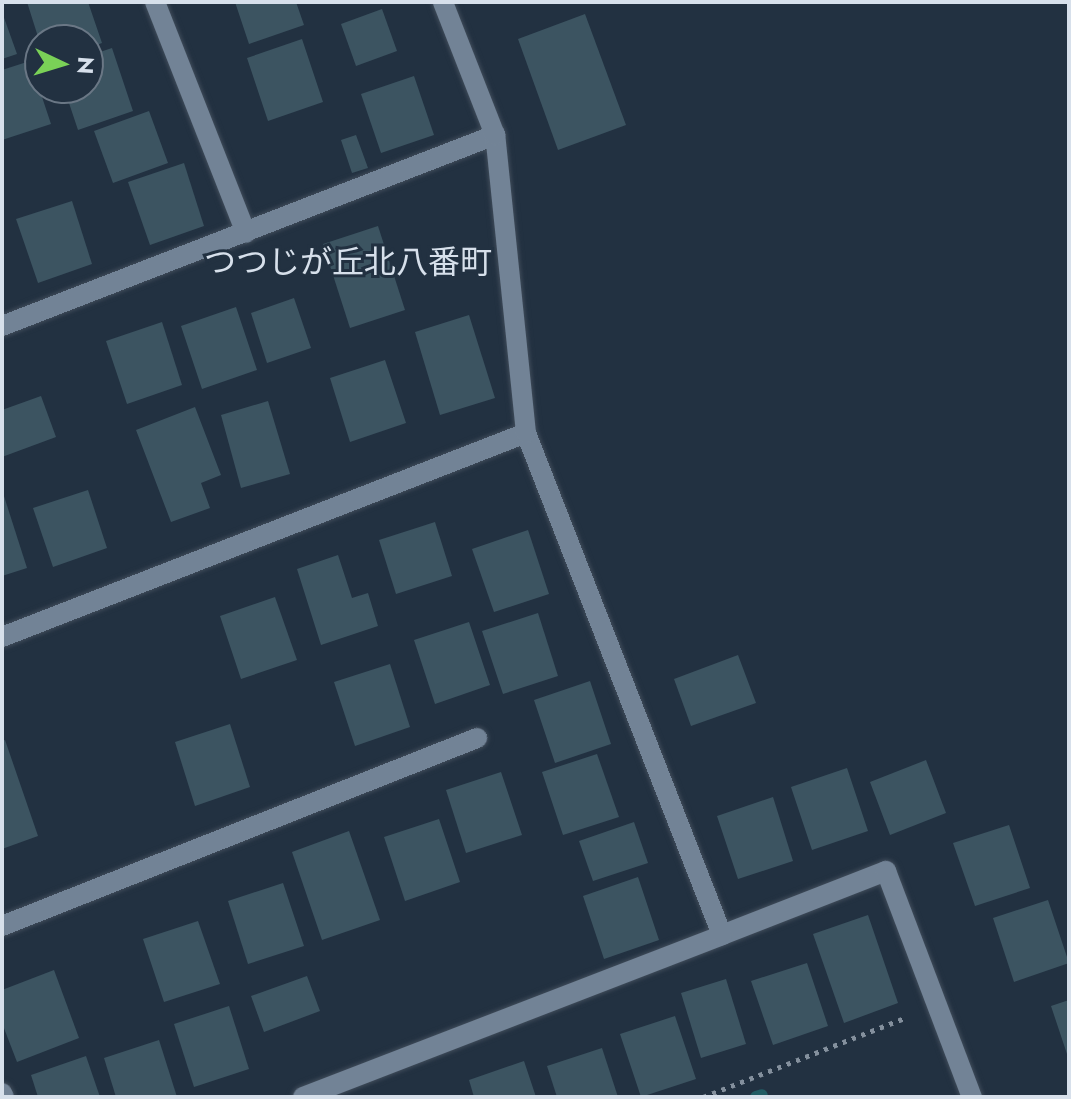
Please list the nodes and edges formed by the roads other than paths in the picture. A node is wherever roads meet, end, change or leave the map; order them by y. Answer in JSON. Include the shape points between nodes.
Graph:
{"nodes":[{"id":1,"x":155,"y":2,"type":"edge"},
{"id":2,"x":443,"y":2,"type":"edge"},
{"id":3,"x":495,"y":135,"type":"junction"},
{"id":4,"x":246,"y":233,"type":"junction"},
{"id":5,"x":2,"y":326,"type":"edge"},
{"id":6,"x":526,"y":433,"type":"junction"},
{"id":7,"x":2,"y":637,"type":"edge"},
{"id":8,"x":477,"y":738,"type":"dead end"},
{"id":9,"x":2,"y":926,"type":"edge"},
{"id":10,"x":722,"y":935,"type":"junction"},
{"id":11,"x":303,"y":1097,"type":"edge"},
{"id":12,"x":972,"y":1097,"type":"edge"}],
"edges":[{"from":1,"to":4,"type":"street"},
{"from":2,"to":3,"type":"street"},
{"from":3,"to":4,"type":"street"},
{"from":3,"to":6,"type":"street"},
{"from":4,"to":5,"type":"street"},
{"from":6,"to":7,"type":"street"},
{"from":6,"to":10,"type":"street"},
{"from":8,"to":9,"type":"street"},
{"from":10,"to":11,"type":"street"},
{"from":10,"to":12,"type":"street","via":[[886,871]]}]}
